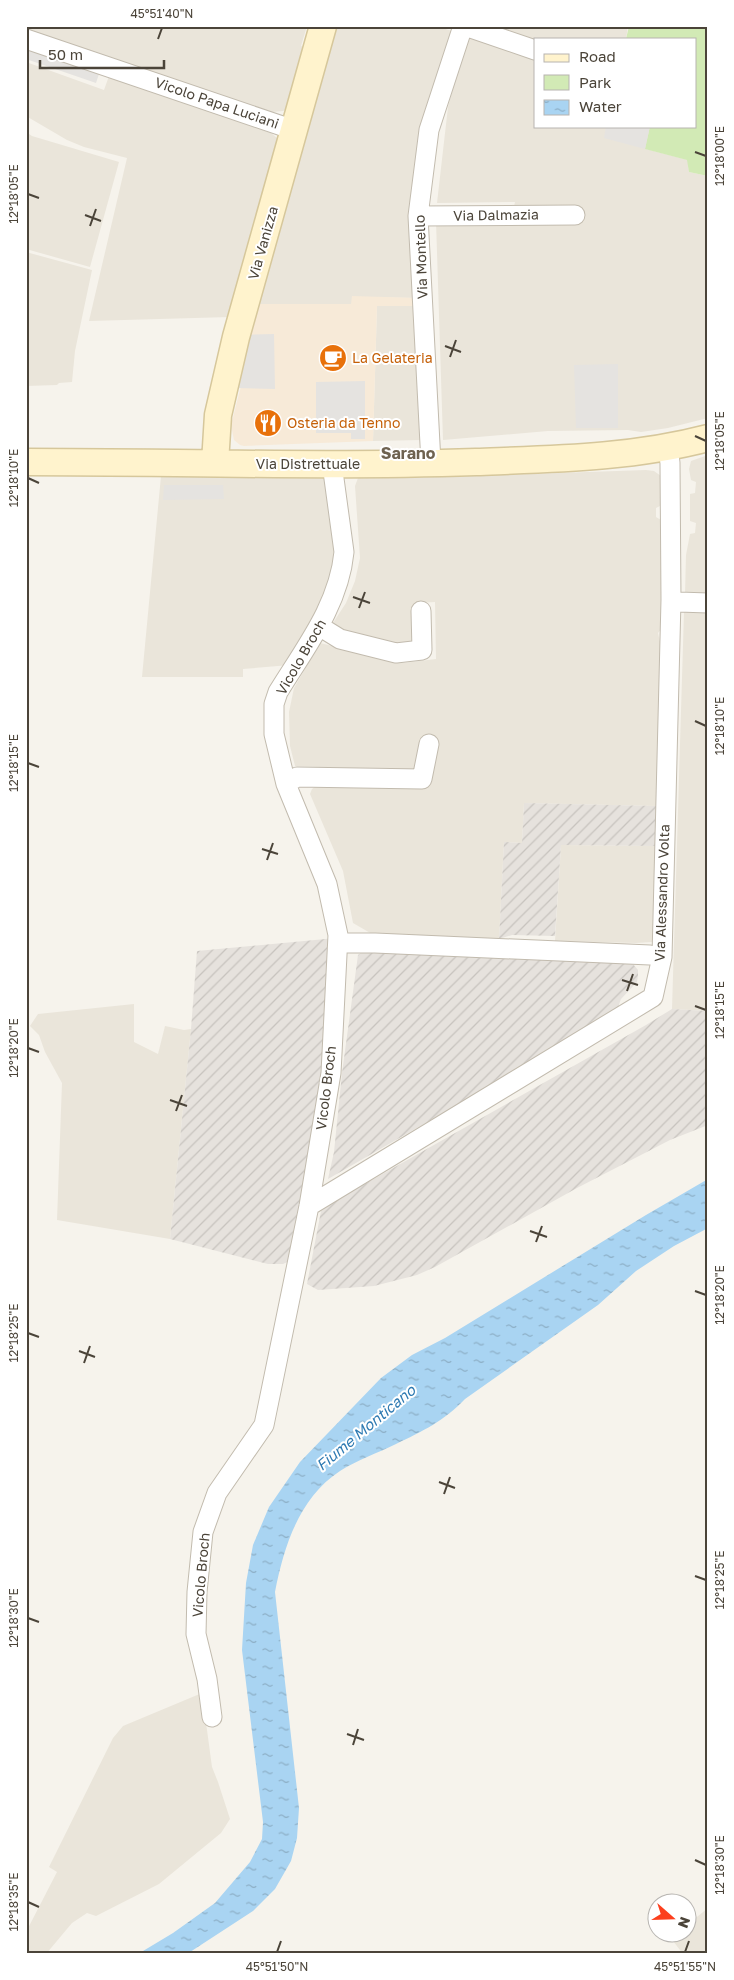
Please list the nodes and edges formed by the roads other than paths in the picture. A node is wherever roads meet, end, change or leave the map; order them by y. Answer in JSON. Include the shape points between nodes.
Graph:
{"nodes":[{"id":1,"x":323,"y":26,"type":"edge"},
{"id":2,"x":464,"y":26,"type":"edge"},
{"id":3,"x":26,"y":39,"type":"edge"},
{"id":4,"x":534,"y":50,"type":"edge"},
{"id":5,"x":294,"y":130,"type":"junction"},
{"id":6,"x":575,"y":215,"type":"dead end"},
{"id":7,"x":418,"y":216,"type":"junction"},
{"id":8,"x":708,"y":438,"type":"edge"},
{"id":9,"x":668,"y":447,"type":"junction"},
{"id":10,"x":26,"y":462,"type":"edge"},
{"id":11,"x":215,"y":463,"type":"junction"},
{"id":12,"x":332,"y":464,"type":"junction"},
{"id":13,"x":431,"y":464,"type":"junction"},
{"id":14,"x":671,"y":600,"type":"junction"},
{"id":15,"x":708,"y":603,"type":"edge"},
{"id":16,"x":421,"y":611,"type":"dead end"},
{"id":17,"x":319,"y":626,"type":"junction"},
{"id":18,"x":428,"y":744,"type":"dead end"},
{"id":19,"x":286,"y":784,"type":"junction"},
{"id":20,"x":338,"y":943,"type":"junction"},
{"id":21,"x":662,"y":957,"type":"junction"},
{"id":22,"x":309,"y":1206,"type":"junction"},
{"id":23,"x":212,"y":1716,"type":"dead end"}],
"edges":[{"from":1,"to":5,"type":"main road","name":"Via Vanizza"},
{"from":2,"to":4,"type":"street"},
{"from":2,"to":7,"type":"street","name":"Via Montello","via":[[429,130]]},
{"from":3,"to":5,"type":"street","name":"Vicolo Papa Luciani"},
{"from":5,"to":11,"type":"main road","name":"Via Vanizza","via":[[236,337],[218,416]]},
{"from":6,"to":7,"type":"street","name":"Via Dalmazia"},
{"from":7,"to":13,"type":"street","name":"Via Montello"},
{"from":8,"to":9,"type":"main road","name":"Via Distrettuale"},
{"from":9,"to":13,"type":"main road","name":"Via Distrettuale","via":[[573,459]]},
{"from":9,"to":14,"type":"street","name":"Via Alessandro Volta"},
{"from":10,"to":11,"type":"main road","name":"Via Distrettuale"},
{"from":11,"to":12,"type":"main road","name":"Via Distrettuale"},
{"from":12,"to":13,"type":"main road","name":"Via Distrettuale"},
{"from":12,"to":17,"type":"street","name":"Vicolo Broch","via":[[344,552],[339,580]]},
{"from":14,"to":15,"type":"street"},
{"from":14,"to":21,"type":"street","name":"Via Alessandro Volta"},
{"from":16,"to":17,"type":"street","via":[[422,650],[396,653],[340,640]]},
{"from":17,"to":19,"type":"street","name":"Vicolo Broch","via":[[278,692],[274,704],[274,734]]},
{"from":18,"to":19,"type":"street","via":[[422,779],[297,777]]},
{"from":19,"to":20,"type":"street","name":"Vicolo Broch","via":[[322,868]]},
{"from":20,"to":21,"type":"street"},
{"from":20,"to":22,"type":"street","name":"Vicolo Broch","via":[[331,1073]]},
{"from":21,"to":22,"type":"street","name":"Via Alessandro Volta","via":[[652,997]]},
{"from":22,"to":23,"type":"street","name":"Vicolo Broch","via":[[264,1425],[217,1493],[203,1532],[196,1634]]}]}
